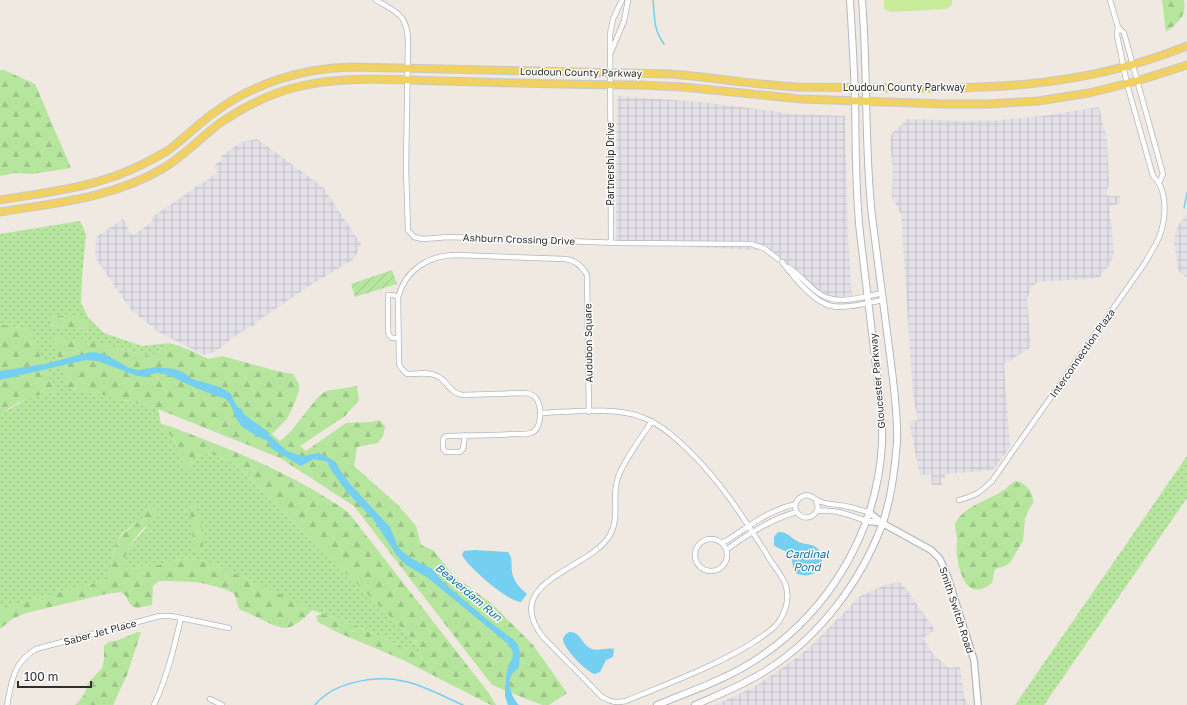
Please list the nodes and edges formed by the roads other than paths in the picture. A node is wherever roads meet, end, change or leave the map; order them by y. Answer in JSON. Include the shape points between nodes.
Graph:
{"nodes":[{"id":1,"x":376,"y":0,"type":"edge"},
{"id":2,"x":622,"y":0,"type":"edge"},
{"id":3,"x":628,"y":0,"type":"edge"},
{"id":4,"x":850,"y":0,"type":"edge"},
{"id":5,"x":862,"y":0,"type":"edge"},
{"id":6,"x":1110,"y":0,"type":"edge"},
{"id":7,"x":1118,"y":27,"type":"junction"},
{"id":8,"x":1187,"y":46,"type":"edge"},
{"id":9,"x":611,"y":54,"type":"junction"},
{"id":10,"x":1133,"y":64,"type":"junction"},
{"id":11,"x":1187,"y":65,"type":"edge"},
{"id":12,"x":1124,"y":66,"type":"junction"},
{"id":13,"x":408,"y":68,"type":"junction"},
{"id":14,"x":610,"y":72,"type":"junction"},
{"id":15,"x":407,"y":80,"type":"junction"},
{"id":16,"x":1137,"y":81,"type":"junction"},
{"id":17,"x":1127,"y":84,"type":"junction"},
{"id":18,"x":610,"y":85,"type":"junction"},
{"id":19,"x":855,"y":87,"type":"junction"},
{"id":20,"x":866,"y":88,"type":"junction"},
{"id":21,"x":855,"y":100,"type":"junction"},
{"id":22,"x":866,"y":101,"type":"junction"},
{"id":23,"x":1160,"y":181,"type":"junction"},
{"id":24,"x":0,"y":200,"type":"edge"},
{"id":25,"x":0,"y":212,"type":"edge"},
{"id":26,"x":610,"y":242,"type":"junction"},
{"id":27,"x":778,"y":259,"type":"dead end"},
{"id":28,"x":882,"y":293,"type":"junction"},
{"id":29,"x":868,"y":296,"type":"junction"},
{"id":30,"x":398,"y":297,"type":"junction"},
{"id":31,"x":883,"y":300,"type":"junction"},
{"id":32,"x":869,"y":303,"type":"junction"},
{"id":33,"x":398,"y":338,"type":"junction"},
{"id":34,"x":589,"y":412,"type":"junction"},
{"id":35,"x":540,"y":413,"type":"junction"},
{"id":36,"x":652,"y":421,"type":"junction"},
{"id":37,"x":465,"y":435,"type":"junction"},
{"id":38,"x":816,"y":500,"type":"junction"},
{"id":39,"x":959,"y":500,"type":"dead end"},
{"id":40,"x":796,"y":504,"type":"junction"},
{"id":41,"x":817,"y":511,"type":"junction"},
{"id":42,"x":797,"y":512,"type":"junction"},
{"id":43,"x":869,"y":512,"type":"junction"},
{"id":44,"x":866,"y":521,"type":"junction"},
{"id":45,"x":882,"y":523,"type":"junction"},
{"id":46,"x":749,"y":525,"type":"junction"},
{"id":47,"x":753,"y":532,"type":"junction"},
{"id":48,"x":722,"y":542,"type":"junction"},
{"id":49,"x":726,"y":550,"type":"junction"},
{"id":50,"x":182,"y":618,"type":"junction"},
{"id":51,"x":229,"y":628,"type":"dead end"},
{"id":52,"x":210,"y":699,"type":"dead end"},
{"id":53,"x":7,"y":705,"type":"edge"},
{"id":54,"x":154,"y":705,"type":"edge"},
{"id":55,"x":222,"y":705,"type":"edge"},
{"id":56,"x":658,"y":705,"type":"edge"},
{"id":57,"x":695,"y":705,"type":"edge"},
{"id":58,"x":978,"y":705,"type":"edge"}],
"edges":[{"from":1,"to":13,"type":"street","name":"Ashburn Crossing Drive","via":[[397,13],[406,24]]},
{"from":2,"to":9,"type":"street","name":"Partnership Drive","via":[[611,26]]},
{"from":3,"to":9,"type":"street","via":[[622,27]]},
{"from":4,"to":19,"type":"main road","name":"Gloucester Parkway"},
{"from":5,"to":20,"type":"main road","name":"Gloucester Parkway"},
{"from":6,"to":7,"type":"street"},
{"from":7,"to":10,"type":"street","name":"Interconnection Plaza","via":[[1124,33]]},
{"from":7,"to":12,"type":"street","name":"Interconnection Plaza","via":[[1117,35]]},
{"from":8,"to":10,"type":"main road","name":"Loudoun County Parkway"},
{"from":9,"to":14,"type":"street","name":"Partnership Drive"},
{"from":10,"to":12,"type":"main road","name":"Loudoun County Parkway"},
{"from":10,"to":16,"type":"street","name":"Interconnection Plaza"},
{"from":11,"to":16,"type":"main road","name":"Loudoun County Parkway"},
{"from":12,"to":17,"type":"street","name":"Interconnection Plaza"},
{"from":12,"to":20,"type":"main road","name":"Loudoun County Parkway","via":[[1061,80],[1023,85],[974,88]]},
{"from":13,"to":14,"type":"main road","name":"Loudoun County Parkway"},
{"from":13,"to":15,"type":"street","name":"Ashburn Crossing Drive"},
{"from":13,"to":24,"type":"main road","name":"Loudoun County Parkway","via":[[331,68],[301,73],[269,83],[223,106],[170,149],[126,173],[92,184]]},
{"from":14,"to":18,"type":"street","name":"Partnership Drive"},
{"from":14,"to":19,"type":"main road","name":"Loudoun County Parkway","via":[[688,75],[784,86]]},
{"from":15,"to":18,"type":"main road","name":"Loudoun County Parkway"},
{"from":15,"to":25,"type":"main road","name":"Loudoun County Parkway","via":[[334,80],[292,88],[262,99],[234,114],[171,163],[140,181],[96,196]]},
{"from":15,"to":26,"type":"street","name":"Ashburn Crossing Drive","via":[[408,230],[414,237]]},
{"from":16,"to":17,"type":"main road","name":"Loudoun County Parkway"},
{"from":16,"to":23,"type":"street","name":"Interconnection Plaza","via":[[1163,174]]},
{"from":17,"to":22,"type":"main road","name":"Loudoun County Parkway","via":[[1089,93],[999,104]]},
{"from":17,"to":23,"type":"street","name":"Interconnection Plaza","via":[[1153,176]]},
{"from":18,"to":21,"type":"main road","name":"Loudoun County Parkway","via":[[683,87],[784,98]]},
{"from":18,"to":26,"type":"street","name":"Partnership Drive"},
{"from":19,"to":20,"type":"main road","name":"Loudoun County Parkway"},
{"from":19,"to":21,"type":"main road","name":"Gloucester Parkway"},
{"from":20,"to":22,"type":"main road","name":"Gloucester Parkway"},
{"from":21,"to":22,"type":"main road","name":"Loudoun County Parkway"},
{"from":21,"to":29,"type":"main road","name":"Gloucester Parkway","via":[[856,196]]},
{"from":22,"to":28,"type":"main road","name":"Gloucester Parkway","via":[[871,199]]},
{"from":23,"to":39,"type":"street","name":"Interconnection Plaza","via":[[1164,198],[1163,223],[1155,246],[1145,263],[992,481],[978,494]]},
{"from":26,"to":27,"type":"street","name":"Ashburn Crossing Drive","via":[[751,244],[764,248]]},
{"from":28,"to":29,"type":"street"},
{"from":28,"to":31,"type":"main road","name":"Gloucester Parkway"},
{"from":29,"to":32,"type":"main road","name":"Gloucester Parkway"},
{"from":29,"to":32,"type":"street","via":[[838,300],[827,298],[782,262],[798,281],[826,304],[839,307]]},
{"from":30,"to":33,"type":"street"},
{"from":30,"to":33,"type":"street","via":[[388,295],[389,335]]},
{"from":30,"to":34,"type":"street","name":"Audubon Square","via":[[403,282],[415,268],[442,257],[453,255],[570,259],[587,275]]},
{"from":31,"to":32,"type":"street"},
{"from":31,"to":45,"type":"main road","name":"Gloucester Parkway","via":[[897,428],[894,468]]},
{"from":32,"to":43,"type":"main road","name":"Gloucester Parkway","via":[[882,429],[878,474]]},
{"from":33,"to":35,"type":"street","via":[[399,364],[407,374],[433,374],[455,393],[462,395],[527,393],[536,398]]},
{"from":34,"to":35,"type":"street"},
{"from":34,"to":36,"type":"street","via":[[625,412]]},
{"from":35,"to":37,"type":"street","via":[[537,429],[533,432]]},
{"from":36,"to":46,"type":"street","via":[[680,442],[714,476]]},
{"from":36,"to":47,"type":"street","via":[[619,474],[616,520],[609,537],[546,583],[535,596],[532,612],[537,629],[544,637],[602,697],[619,703],[720,661],[763,636],[779,622],[786,610],[786,585]]},
{"from":37,"to":37,"type":"street","via":[[446,436],[443,439],[443,449],[446,452],[460,452],[463,449]]},
{"from":38,"to":40,"type":"street","via":[[812,496],[804,496],[799,498]]},
{"from":38,"to":41,"type":"street"},
{"from":38,"to":43,"type":"street"},
{"from":40,"to":42,"type":"street"},
{"from":40,"to":46,"type":"street","via":[[777,509]]},
{"from":41,"to":42,"type":"street","via":[[812,517],[807,518]]},
{"from":41,"to":44,"type":"street","via":[[826,510]]},
{"from":42,"to":47,"type":"street","via":[[781,516]]},
{"from":43,"to":44,"type":"main road","name":"Gloucester Parkway"},
{"from":43,"to":45,"type":"street","name":"Smith Switch Road"},
{"from":44,"to":45,"type":"street","name":"Smith Switch Road"},
{"from":44,"to":56,"type":"main road","name":"Gloucester Parkway","via":[[835,583],[792,633],[741,669]]},
{"from":45,"to":57,"type":"main road","name":"Gloucester Parkway","via":[[867,560],[837,604],[805,641],[750,680]]},
{"from":45,"to":58,"type":"street","name":"Smith Switch Road","via":[[931,550],[940,559],[974,660]]},
{"from":46,"to":47,"type":"street"},
{"from":46,"to":48,"type":"street"},
{"from":47,"to":49,"type":"street"},
{"from":48,"to":49,"type":"street"},
{"from":48,"to":49,"type":"street","via":[[708,538],[699,543],[694,551],[698,566],[706,571],[721,568],[727,560]]},
{"from":50,"to":51,"type":"street","name":"Saber Jet Place"},
{"from":50,"to":53,"type":"street","name":"Saber Jet Place","via":[[160,616],[36,649],[18,666]]},
{"from":50,"to":54,"type":"street","via":[[172,660]]},
{"from":52,"to":55,"type":"street"}]}
